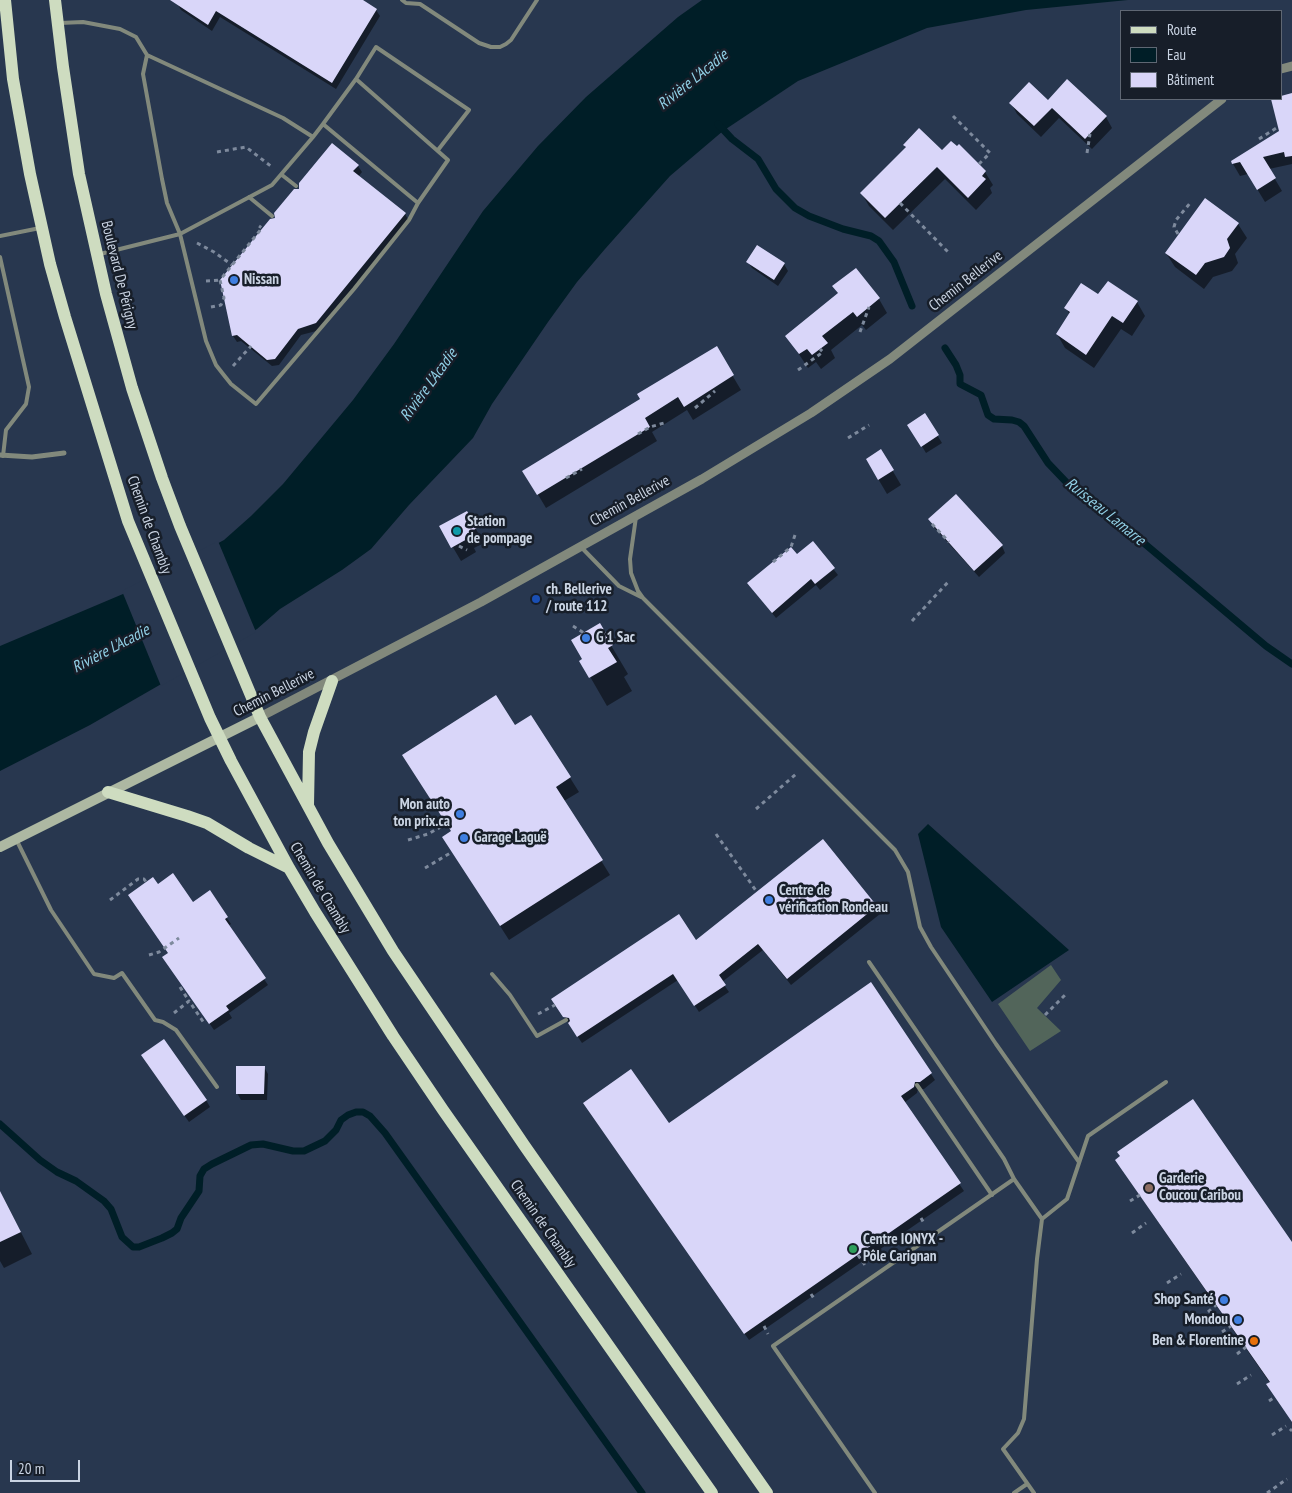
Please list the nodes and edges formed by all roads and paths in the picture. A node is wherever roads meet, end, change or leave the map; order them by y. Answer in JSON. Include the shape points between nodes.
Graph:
{"nodes":[{"id":1,"x":6,"y":0,"type":"edge"},
{"id":2,"x":55,"y":0,"type":"edge"},
{"id":3,"x":402,"y":0,"type":"edge"},
{"id":4,"x":537,"y":0,"type":"edge"},
{"id":5,"x":58,"y":23,"type":"junction"},
{"id":6,"x":147,"y":54,"type":"junction"},
{"id":7,"x":356,"y":79,"type":"junction"},
{"id":8,"x":1221,"y":100,"type":"edge"},
{"id":9,"x":954,"y":116,"type":"dead end"},
{"id":10,"x":322,"y":124,"type":"junction"},
{"id":11,"x":1278,"y":127,"type":"dead end"},
{"id":12,"x":1090,"y":134,"type":"dead end"},
{"id":13,"x":313,"y":137,"type":"junction"},
{"id":14,"x":1259,"y":139,"type":"dead end"},
{"id":15,"x":438,"y":150,"type":"junction"},
{"id":16,"x":217,"y":152,"type":"dead end"},
{"id":17,"x":1087,"y":153,"type":"dead end"},
{"id":18,"x":979,"y":164,"type":"dead end"},
{"id":19,"x":282,"y":175,"type":"junction"},
{"id":20,"x":296,"y":186,"type":"dead end"},
{"id":21,"x":249,"y":197,"type":"junction"},
{"id":22,"x":1191,"y":202,"type":"dead end"},
{"id":23,"x":418,"y":203,"type":"junction"},
{"id":24,"x":900,"y":203,"type":"dead end"},
{"id":25,"x":272,"y":216,"type":"dead end"},
{"id":26,"x":42,"y":228,"type":"junction"},
{"id":27,"x":262,"y":228,"type":"dead end"},
{"id":28,"x":180,"y":234,"type":"junction"},
{"id":29,"x":1178,"y":234,"type":"dead end"},
{"id":30,"x":0,"y":236,"type":"edge"},
{"id":31,"x":214,"y":252,"type":"dead end"},
{"id":32,"x":950,"y":254,"type":"dead end"},
{"id":33,"x":97,"y":255,"type":"junction"},
{"id":34,"x":0,"y":257,"type":"edge"},
{"id":35,"x":232,"y":265,"type":"junction"},
{"id":36,"x":220,"y":280,"type":"junction"},
{"id":37,"x":208,"y":281,"type":"dead end"},
{"id":38,"x":224,"y":298,"type":"dead end"},
{"id":39,"x":869,"y":307,"type":"dead end"},
{"id":40,"x":860,"y":332,"type":"dead end"},
{"id":41,"x":251,"y":346,"type":"dead end"},
{"id":42,"x":820,"y":349,"type":"dead end"},
{"id":43,"x":236,"y":364,"type":"dead end"},
{"id":44,"x":798,"y":370,"type":"dead end"},
{"id":45,"x":716,"y":391,"type":"dead end"},
{"id":46,"x":695,"y":408,"type":"dead end"},
{"id":47,"x":664,"y":423,"type":"dead end"},
{"id":48,"x":869,"y":425,"type":"dead end"},
{"id":49,"x":638,"y":434,"type":"dead end"},
{"id":50,"x":848,"y":438,"type":"dead end"},
{"id":51,"x":64,"y":453,"type":"dead end"},
{"id":52,"x":2,"y":455,"type":"edge"},
{"id":53,"x":582,"y":469,"type":"dead end"},
{"id":54,"x":566,"y":478,"type":"dead end"},
{"id":55,"x":636,"y":515,"type":"junction"},
{"id":56,"x":932,"y":524,"type":"dead end"},
{"id":57,"x":795,"y":535,"type":"dead end"},
{"id":58,"x":949,"y":542,"type":"dead end"},
{"id":59,"x":459,"y":546,"type":"dead end"},
{"id":60,"x":580,"y":546,"type":"junction"},
{"id":61,"x":189,"y":548,"type":"joint"},
{"id":62,"x":467,"y":550,"type":"dead end"},
{"id":63,"x":773,"y":562,"type":"dead end"},
{"id":64,"x":950,"y":580,"type":"dead end"},
{"id":65,"x":643,"y":598,"type":"junction"},
{"id":66,"x":912,"y":621,"type":"dead end"},
{"id":67,"x":573,"y":626,"type":"dead end"},
{"id":68,"x":584,"y":633,"type":"dead end"},
{"id":69,"x":332,"y":681,"type":"junction"},
{"id":70,"x":260,"y":717,"type":"junction"},
{"id":71,"x":220,"y":737,"type":"junction"},
{"id":72,"x":796,"y":774,"type":"dead end"},
{"id":73,"x":108,"y":792,"type":"junction"},
{"id":74,"x":308,"y":807,"type":"junction"},
{"id":75,"x":756,"y":809,"type":"dead end"},
{"id":76,"x":446,"y":824,"type":"dead end"},
{"id":77,"x":716,"y":834,"type":"dead end"},
{"id":78,"x":16,"y":840,"type":"junction"},
{"id":79,"x":408,"y":840,"type":"dead end"},
{"id":80,"x":0,"y":847,"type":"edge"},
{"id":81,"x":452,"y":852,"type":"dead end"},
{"id":82,"x":289,"y":868,"type":"junction"},
{"id":83,"x":425,"y":868,"type":"dead end"},
{"id":84,"x":146,"y":882,"type":"dead end"},
{"id":85,"x":757,"y":892,"type":"dead end"},
{"id":86,"x":110,"y":900,"type":"dead end"},
{"id":87,"x":179,"y":938,"type":"dead end"},
{"id":88,"x":149,"y":955,"type":"dead end"},
{"id":89,"x":870,"y":962,"type":"dead end"},
{"id":90,"x":492,"y":974,"type":"dead end"},
{"id":91,"x":180,"y":987,"type":"dead end"},
{"id":92,"x":1067,"y":993,"type":"dead end"},
{"id":93,"x":190,"y":1001,"type":"junction"},
{"id":94,"x":555,"y":1005,"type":"dead end"},
{"id":95,"x":174,"y":1013,"type":"dead end"},
{"id":96,"x":1045,"y":1015,"type":"dead end"},
{"id":97,"x":566,"y":1020,"type":"dead end"},
{"id":98,"x":527,"y":1021,"type":"junction"},
{"id":99,"x":204,"y":1022,"type":"dead end"},
{"id":100,"x":1166,"y":1082,"type":"dead end"},
{"id":101,"x":916,"y":1084,"type":"dead end"},
{"id":102,"x":217,"y":1087,"type":"dead end"},
{"id":103,"x":1078,"y":1162,"type":"junction"},
{"id":104,"x":1014,"y":1180,"type":"junction"},
{"id":105,"x":992,"y":1195,"type":"junction"},
{"id":106,"x":1140,"y":1195,"type":"dead end"},
{"id":107,"x":1130,"y":1201,"type":"dead end"},
{"id":108,"x":1042,"y":1219,"type":"junction"},
{"id":109,"x":1146,"y":1223,"type":"dead end"},
{"id":110,"x":1132,"y":1233,"type":"dead end"},
{"id":111,"x":858,"y":1255,"type":"dead end"},
{"id":112,"x":861,"y":1260,"type":"dead end"},
{"id":113,"x":1181,"y":1274,"type":"dead end"},
{"id":114,"x":1167,"y":1283,"type":"dead end"},
{"id":115,"x":1216,"y":1305,"type":"dead end"},
{"id":116,"x":1208,"y":1312,"type":"dead end"},
{"id":117,"x":1231,"y":1326,"type":"dead end"},
{"id":118,"x":1222,"y":1332,"type":"dead end"},
{"id":119,"x":1246,"y":1347,"type":"dead end"},
{"id":120,"x":1236,"y":1354,"type":"dead end"},
{"id":121,"x":1251,"y":1375,"type":"dead end"},
{"id":122,"x":1237,"y":1384,"type":"dead end"},
{"id":123,"x":1275,"y":1397,"type":"dead end"},
{"id":124,"x":1269,"y":1401,"type":"dead end"},
{"id":125,"x":1286,"y":1426,"type":"dead end"},
{"id":126,"x":1272,"y":1435,"type":"dead end"},
{"id":127,"x":1287,"y":1479,"type":"dead end"},
{"id":128,"x":1027,"y":1484,"type":"junction"},
{"id":129,"x":712,"y":1493,"type":"edge"},
{"id":130,"x":768,"y":1493,"type":"edge"},
{"id":131,"x":875,"y":1493,"type":"edge"},
{"id":132,"x":1014,"y":1493,"type":"edge"},
{"id":133,"x":1034,"y":1493,"type":"edge"},
{"id":134,"x":1267,"y":1493,"type":"edge"}],
"edges":[{"from":1,"to":26,"type":"main road","via":[[13,79]]},
{"from":2,"to":5,"type":"main road","name":"Boulevard De Périgny"},
{"from":3,"to":4,"type":"lane","via":[[420,4],[491,48],[506,44]]},
{"from":5,"to":6,"type":"lane","via":[[83,22],[120,29],[136,37]]},
{"from":5,"to":33,"type":"main road","name":"Boulevard De Périgny","via":[[73,139]]},
{"from":6,"to":13,"type":"lane","via":[[283,118]]},
{"from":6,"to":28,"type":"lane","via":[[143,74],[162,179]]},
{"from":7,"to":10,"type":"lane"},
{"from":7,"to":15,"type":"lane"},
{"from":7,"to":15,"type":"lane","via":[[376,47],[469,110]]},
{"from":8,"to":55,"type":"street","name":"Chemin Bellerive","via":[[857,382],[733,460]]},
{"from":9,"to":18,"type":"path","via":[[990,154]]},
{"from":10,"to":13,"type":"lane"},
{"from":10,"to":23,"type":"lane"},
{"from":11,"to":14,"type":"path"},
{"from":12,"to":17,"type":"path"},
{"from":13,"to":19,"type":"lane"},
{"from":15,"to":23,"type":"lane","via":[[448,160]]},
{"from":16,"to":19,"type":"path","via":[[246,147]]},
{"from":19,"to":20,"type":"lane"},
{"from":19,"to":21,"type":"lane","via":[[272,186]]},
{"from":21,"to":25,"type":"lane"},
{"from":21,"to":28,"type":"lane"},
{"from":22,"to":29,"type":"path","via":[[1176,220],[1174,227]]},
{"from":23,"to":28,"type":"lane","via":[[409,220],[366,274],[256,404],[231,384],[210,353]]},
{"from":24,"to":32,"type":"path"},
{"from":26,"to":30,"type":"lane"},
{"from":26,"to":71,"type":"main road","name":"Chemin de Chambly","via":[[65,317],[128,521]]},
{"from":27,"to":35,"type":"path"},
{"from":28,"to":33,"type":"lane"},
{"from":31,"to":35,"type":"path"},
{"from":33,"to":61,"type":"main road","name":"Boulevard De Périgny","via":[[134,395]]},
{"from":34,"to":52,"type":"lane","via":[[29,387],[26,404],[6,430]]},
{"from":35,"to":36,"type":"path"},
{"from":36,"to":37,"type":"path"},
{"from":36,"to":38,"type":"path"},
{"from":39,"to":40,"type":"path"},
{"from":41,"to":43,"type":"path"},
{"from":42,"to":44,"type":"path","via":[[823,352]]},
{"from":45,"to":46,"type":"path"},
{"from":47,"to":49,"type":"path"},
{"from":48,"to":50,"type":"path"},
{"from":51,"to":52,"type":"street","via":[[32,457]]},
{"from":53,"to":54,"type":"path"},
{"from":55,"to":60,"type":"street","name":"Chemin Bellerive"},
{"from":55,"to":65,"type":"lane","via":[[630,559],[634,584]]},
{"from":56,"to":58,"type":"path"},
{"from":57,"to":63,"type":"path","via":[[791,547]]},
{"from":59,"to":62,"type":"path"},
{"from":60,"to":65,"type":"lane","via":[[619,586]]},
{"from":60,"to":69,"type":"street","name":"Chemin Bellerive"},
{"from":61,"to":70,"type":"main road","name":"Chemin de Chambly"},
{"from":64,"to":66,"type":"path"},
{"from":65,"to":103,"type":"lane","via":[[895,850],[908,872],[920,927],[931,947]]},
{"from":67,"to":68,"type":"path"},
{"from":69,"to":70,"type":"street","name":"Chemin Bellerive"},
{"from":69,"to":74,"type":"main road","via":[[309,752]]},
{"from":70,"to":71,"type":"main road","name":"Chemin Bellerive"},
{"from":70,"to":74,"type":"main road","name":"Chemin de Chambly"},
{"from":71,"to":73,"type":"main road","name":"Chemin Bellerive"},
{"from":71,"to":82,"type":"main road","name":"Chemin de Chambly"},
{"from":72,"to":75,"type":"path"},
{"from":73,"to":78,"type":"main road","name":"Chemin Bellerive"},
{"from":73,"to":82,"type":"main road","via":[[207,823]]},
{"from":74,"to":130,"type":"main road","name":"Chemin de Chambly","via":[[408,973],[524,1145]]},
{"from":76,"to":79,"type":"path"},
{"from":77,"to":85,"type":"path"},
{"from":78,"to":80,"type":"main road","name":"Chemin Bellerive"},
{"from":78,"to":102,"type":"lane","via":[[51,910],[94,974],[114,978],[122,973],[155,1020],[176,1030]]},
{"from":81,"to":83,"type":"path"},
{"from":82,"to":129,"type":"main road","name":"Chemin de Chambly","via":[[412,1064]]},
{"from":84,"to":86,"type":"path","via":[[138,879]]},
{"from":87,"to":88,"type":"path"},
{"from":89,"to":104,"type":"lane","via":[[1004,1160]]},
{"from":90,"to":98,"type":"lane"},
{"from":91,"to":93,"type":"path"},
{"from":92,"to":96,"type":"path"},
{"from":93,"to":95,"type":"path"},
{"from":93,"to":99,"type":"path"},
{"from":94,"to":98,"type":"path"},
{"from":97,"to":98,"type":"lane","via":[[537,1036]]},
{"from":100,"to":103,"type":"lane","via":[[1088,1136]]},
{"from":101,"to":105,"type":"lane"},
{"from":103,"to":108,"type":"lane","via":[[1067,1199]]},
{"from":104,"to":105,"type":"lane"},
{"from":104,"to":108,"type":"lane"},
{"from":105,"to":131,"type":"lane","via":[[773,1346]]},
{"from":106,"to":107,"type":"path"},
{"from":108,"to":128,"type":"lane","via":[[1024,1419],[1018,1433],[1004,1449]]},
{"from":109,"to":110,"type":"path"},
{"from":111,"to":112,"type":"path"},
{"from":113,"to":114,"type":"path"},
{"from":115,"to":116,"type":"path"},
{"from":117,"to":118,"type":"path"},
{"from":119,"to":120,"type":"path"},
{"from":121,"to":122,"type":"path"},
{"from":123,"to":124,"type":"path"},
{"from":125,"to":126,"type":"path"},
{"from":127,"to":134,"type":"path"},
{"from":128,"to":132,"type":"lane"},
{"from":128,"to":133,"type":"lane"}]}
